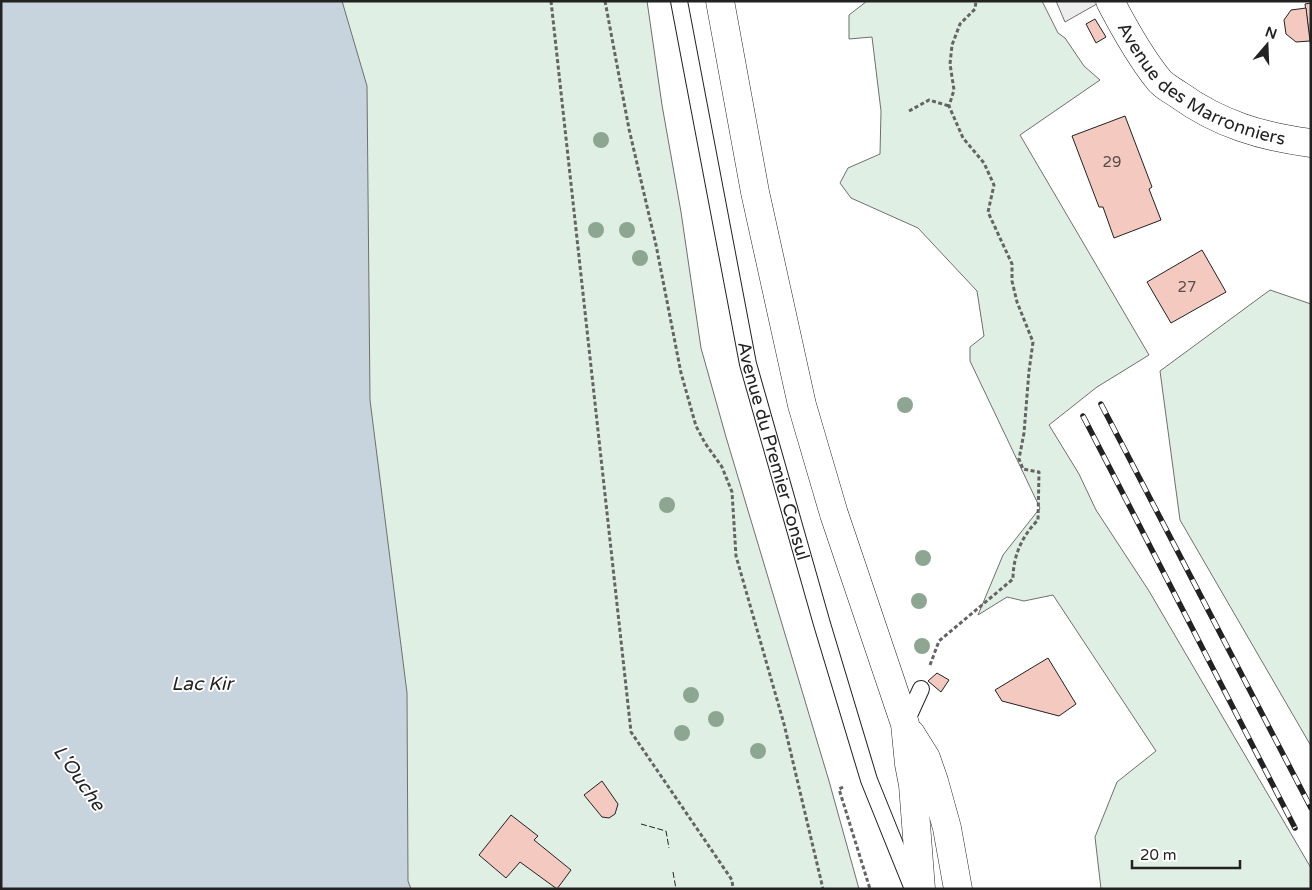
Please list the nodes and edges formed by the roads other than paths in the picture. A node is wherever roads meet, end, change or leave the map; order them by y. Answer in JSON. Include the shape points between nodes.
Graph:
{"nodes":[{"id":1,"x":679,"y":1,"type":"edge"},
{"id":2,"x":720,"y":1,"type":"edge"},
{"id":3,"x":1110,"y":1,"type":"edge"},
{"id":4,"x":1311,"y":143,"type":"edge"},
{"id":5,"x":921,"y":690,"type":"road end"},
{"id":6,"x":905,"y":724,"type":"junction"},
{"id":7,"x":913,"y":889,"type":"edge"},
{"id":8,"x":921,"y":889,"type":"edge"},
{"id":9,"x":958,"y":889,"type":"edge"}],
"edges":[{"from":1,"to":7,"type":"lane","name":"Avenue du Premier Consul","via":[[748,364],[868,780]]},
{"from":2,"to":6,"type":"main road","via":[[755,192],[802,405],[834,514]]},
{"from":3,"to":4,"type":"main road","name":"Avenue des Marronniers","via":[[1159,81],[1196,108],[1238,128]]},
{"from":5,"to":6,"type":"lane"},
{"from":6,"to":8,"type":"main road"},
{"from":6,"to":9,"type":"main road","via":[[926,758],[934,781]]}]}
